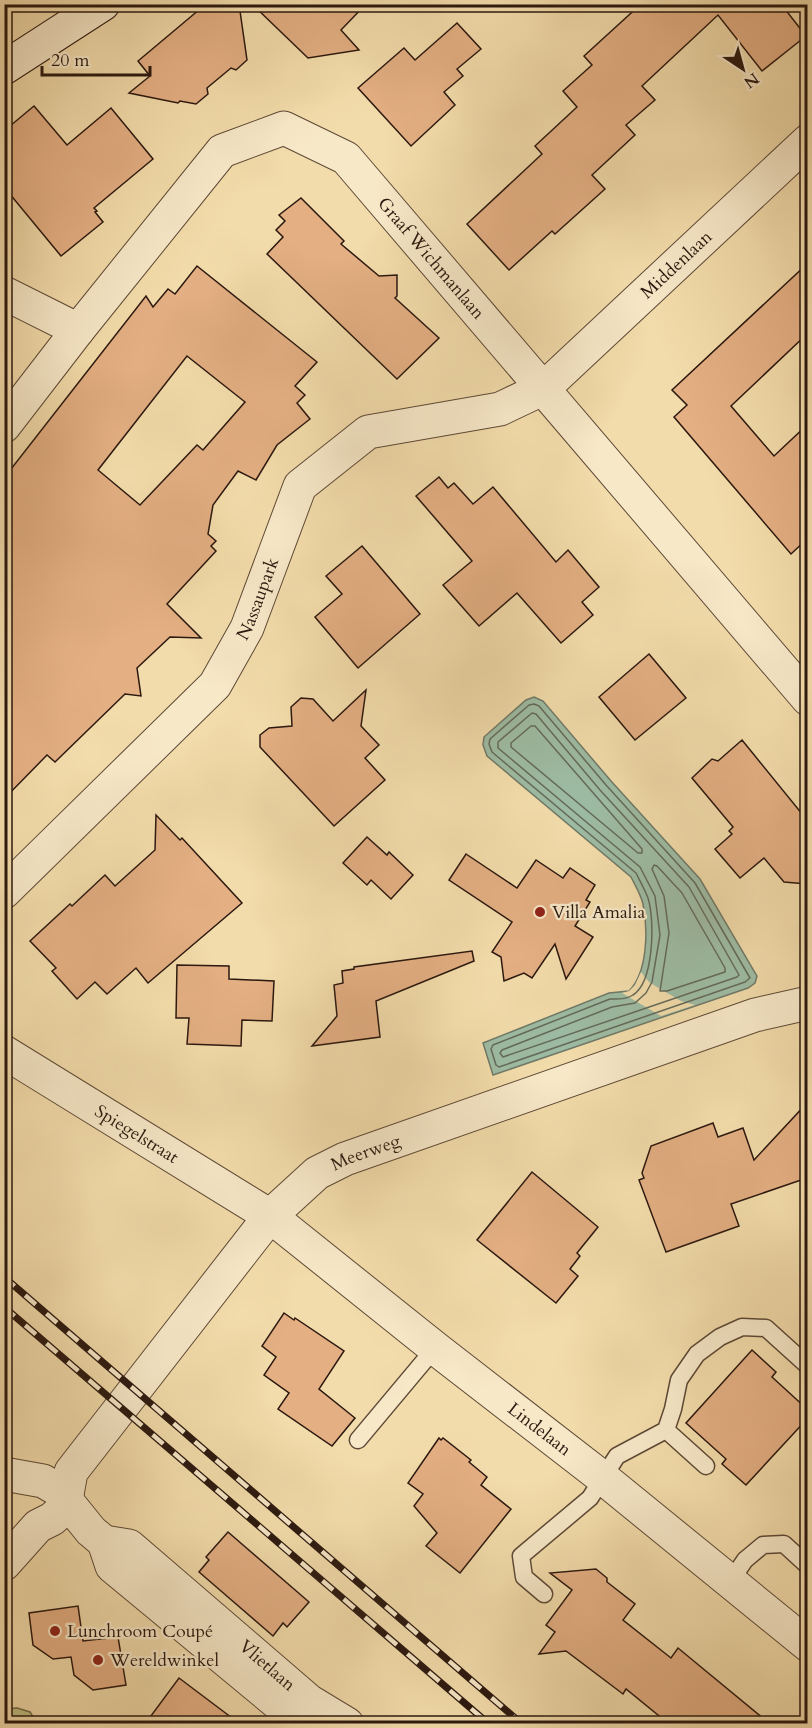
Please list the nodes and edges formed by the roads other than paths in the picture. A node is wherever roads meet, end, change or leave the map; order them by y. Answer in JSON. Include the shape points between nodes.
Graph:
{"nodes":[{"id":1,"x":102,"y":4,"type":"edge"},
{"id":2,"x":4,"y":68,"type":"edge"},
{"id":3,"x":807,"y":141,"type":"edge"},
{"id":4,"x":4,"y":293,"type":"edge"},
{"id":5,"x":78,"y":330,"type":"junction"},
{"id":6,"x":544,"y":388,"type":"junction"},
{"id":7,"x":4,"y":426,"type":"edge"},
{"id":8,"x":807,"y":699,"type":"edge"},
{"id":9,"x":4,"y":892,"type":"edge"},
{"id":10,"x":807,"y":1003,"type":"edge"},
{"id":11,"x":4,"y":1052,"type":"edge"},
{"id":12,"x":270,"y":1216,"type":"junction"},
{"id":13,"x":435,"y":1348,"type":"junction"},
{"id":14,"x":807,"y":1366,"type":"edge"},
{"id":15,"x":666,"y":1430,"type":"junction"},
{"id":16,"x":358,"y":1440,"type":"dead end"},
{"id":17,"x":706,"y":1466,"type":"dead end"},
{"id":18,"x":4,"y":1474,"type":"edge"},
{"id":19,"x":603,"y":1478,"type":"junction"},
{"id":20,"x":66,"y":1500,"type":"junction"},
{"id":21,"x":104,"y":1542,"type":"junction"},
{"id":22,"x":4,"y":1564,"type":"edge"},
{"id":23,"x":807,"y":1566,"type":"edge"},
{"id":24,"x":730,"y":1582,"type":"junction"},
{"id":25,"x":544,"y":1594,"type":"dead end"},
{"id":26,"x":807,"y":1645,"type":"edge"},
{"id":27,"x":303,"y":1724,"type":"edge"},
{"id":28,"x":347,"y":1724,"type":"edge"}],
"edges":[{"from":1,"to":2,"type":"street"},
{"from":3,"to":6,"type":"street","name":"Middenlaan"},
{"from":4,"to":5,"type":"street"},
{"from":5,"to":6,"type":"street","name":"Graaf Wichmanlaan","via":[[222,151],[284,128],[346,158]]},
{"from":5,"to":7,"type":"street","name":"Graaf Wichmanlaan"},
{"from":6,"to":8,"type":"street","name":"Graaf Wichmanlaan"},
{"from":6,"to":9,"type":"street","name":"Nassaupark","via":[[500,409],[368,432],[300,486],[247,628],[215,685]]},
{"from":10,"to":12,"type":"street","name":"Meerweg","via":[[755,1016],[345,1159],[317,1173]]},
{"from":11,"to":12,"type":"street","name":"Spiegelstraat"},
{"from":12,"to":13,"type":"street","name":"Lindelaan"},
{"from":12,"to":20,"type":"street","name":"Meerweg","via":[[71,1472]]},
{"from":13,"to":16,"type":"lane"},
{"from":13,"to":19,"type":"street","name":"Lindelaan"},
{"from":14,"to":15,"type":"lane","via":[[766,1328],[742,1327],[696,1354],[679,1380]]},
{"from":15,"to":17,"type":"lane"},
{"from":15,"to":19,"type":"lane","via":[[617,1456]]},
{"from":18,"to":20,"type":"street","name":"Vlietlaan","via":[[43,1481]]},
{"from":19,"to":24,"type":"street","name":"Lindelaan"},
{"from":19,"to":25,"type":"lane","via":[[590,1498],[521,1556],[524,1577]]},
{"from":20,"to":21,"type":"street","name":"Vlietlaan"},
{"from":20,"to":22,"type":"street","via":[[60,1512],[38,1526]]},
{"from":21,"to":27,"type":"street","name":"Vlietlaan","via":[[112,1566]]},
{"from":21,"to":28,"type":"street","name":"Vlietlaan","via":[[129,1546],[309,1701]]},
{"from":23,"to":24,"type":"lane","via":[[784,1544],[763,1545],[745,1560]]},
{"from":24,"to":26,"type":"street","name":"Lindelaan"}]}
